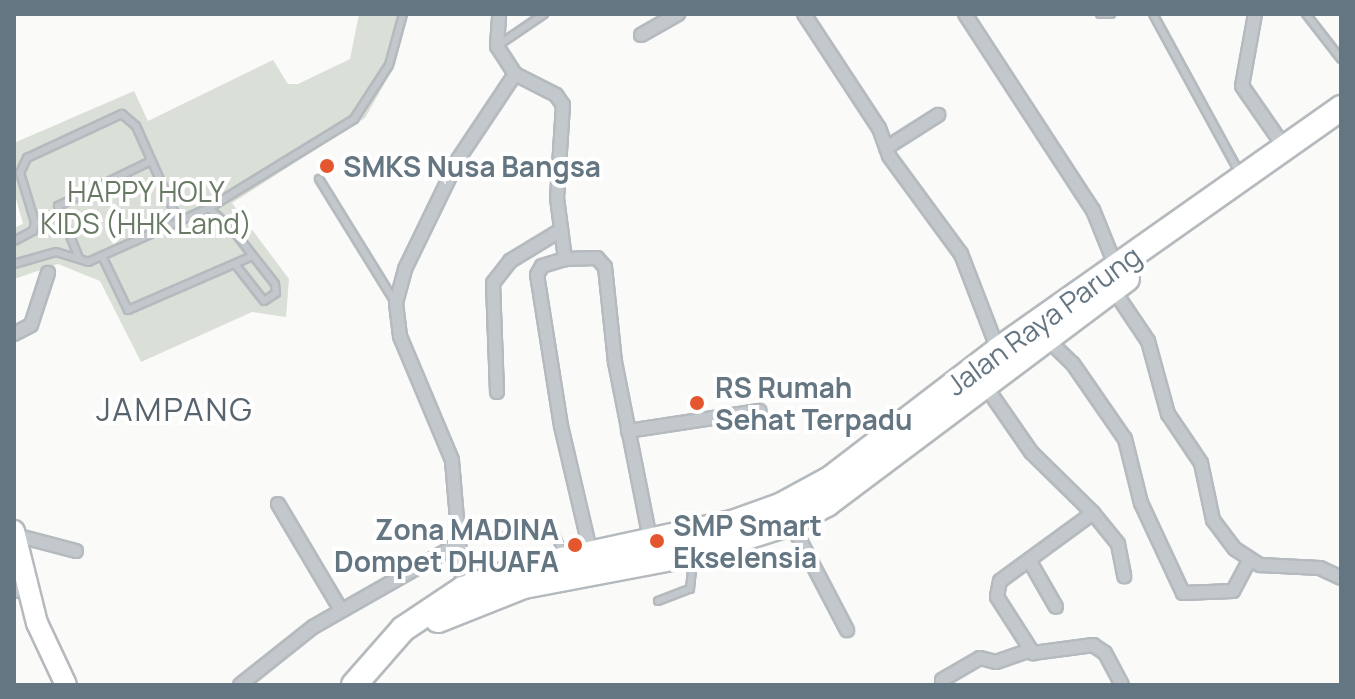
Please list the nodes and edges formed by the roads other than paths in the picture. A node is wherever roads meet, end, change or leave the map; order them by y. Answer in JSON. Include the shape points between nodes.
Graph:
{"nodes":[{"id":1,"x":403,"y":14,"type":"edge"},
{"id":2,"x":499,"y":14,"type":"edge"},
{"id":3,"x":544,"y":14,"type":"edge"},
{"id":4,"x":678,"y":14,"type":"edge"},
{"id":5,"x":804,"y":14,"type":"edge"},
{"id":6,"x":965,"y":14,"type":"edge"},
{"id":7,"x":1100,"y":14,"type":"edge"},
{"id":8,"x":1111,"y":14,"type":"edge"},
{"id":9,"x":1153,"y":14,"type":"edge"},
{"id":10,"x":1255,"y":14,"type":"edge"},
{"id":11,"x":1306,"y":14,"type":"edge"},
{"id":12,"x":641,"y":35,"type":"dead end"},
{"id":13,"x":497,"y":46,"type":"junction"},
{"id":14,"x":1341,"y":59,"type":"edge"},
{"id":15,"x":515,"y":74,"type":"junction"},
{"id":16,"x":1341,"y":108,"type":"edge"},
{"id":17,"x":938,"y":115,"type":"dead end"},
{"id":18,"x":1341,"y":127,"type":"edge"},
{"id":19,"x":1276,"y":136,"type":"junction"},
{"id":20,"x":886,"y":148,"type":"junction"},
{"id":21,"x":151,"y":161,"type":"junction"},
{"id":22,"x":1238,"y":170,"type":"junction"},
{"id":23,"x":319,"y":179,"type":"dead end"},
{"id":24,"x":209,"y":208,"type":"junction"},
{"id":25,"x":179,"y":222,"type":"junction"},
{"id":26,"x":561,"y":230,"type":"junction"},
{"id":27,"x":14,"y":241,"type":"edge"},
{"id":28,"x":102,"y":256,"type":"junction"},
{"id":29,"x":252,"y":256,"type":"junction"},
{"id":30,"x":79,"y":259,"type":"junction"},
{"id":31,"x":565,"y":259,"type":"junction"},
{"id":32,"x":14,"y":264,"type":"edge"},
{"id":33,"x":235,"y":264,"type":"junction"},
{"id":34,"x":48,"y":273,"type":"dead end"},
{"id":35,"x":1114,"y":278,"type":"junction"},
{"id":36,"x":396,"y":303,"type":"junction"},
{"id":37,"x":14,"y":334,"type":"edge"},
{"id":38,"x":992,"y":334,"type":"junction"},
{"id":39,"x":1046,"y":338,"type":"junction"},
{"id":40,"x":984,"y":384,"type":"junction"},
{"id":41,"x":497,"y":392,"type":"dead end"},
{"id":42,"x":759,"y":411,"type":"dead end"},
{"id":43,"x":628,"y":431,"type":"junction"},
{"id":44,"x":278,"y":504,"type":"dead end"},
{"id":45,"x":1093,"y":513,"type":"junction"},
{"id":46,"x":791,"y":523,"type":"junction"},
{"id":47,"x":14,"y":533,"type":"edge"},
{"id":48,"x":503,"y":536,"type":"dead end"},
{"id":49,"x":76,"y":551,"type":"dead end"},
{"id":50,"x":459,"y":551,"type":"junction"},
{"id":51,"x":652,"y":551,"type":"junction"},
{"id":52,"x":591,"y":554,"type":"junction"},
{"id":53,"x":693,"y":554,"type":"junction"},
{"id":54,"x":564,"y":559,"type":"junction"},
{"id":55,"x":1029,"y":560,"type":"junction"},
{"id":56,"x":1249,"y":561,"type":"junction"},
{"id":57,"x":1339,"y":575,"type":"edge"},
{"id":58,"x":1124,"y":576,"type":"dead end"},
{"id":59,"x":463,"y":589,"type":"junction"},
{"id":60,"x":20,"y":590,"type":"edge"},
{"id":61,"x":658,"y":601,"type":"dead end"},
{"id":62,"x":1056,"y":607,"type":"dead end"},
{"id":63,"x":341,"y":610,"type":"junction"},
{"id":64,"x":847,"y":630,"type":"dead end"},
{"id":65,"x":1030,"y":650,"type":"junction"},
{"id":66,"x":942,"y":680,"type":"dead end"},
{"id":67,"x":66,"y":685,"type":"edge"},
{"id":68,"x":240,"y":685,"type":"edge"},
{"id":69,"x":354,"y":685,"type":"edge"},
{"id":70,"x":374,"y":685,"type":"edge"},
{"id":71,"x":1122,"y":685,"type":"edge"}],
"edges":[{"from":1,"to":24,"type":"lane","via":[[389,65],[354,119]]},
{"from":2,"to":13,"type":"street"},
{"from":3,"to":13,"type":"lane"},
{"from":4,"to":12,"type":"street"},
{"from":5,"to":20,"type":"street","via":[[879,128]]},
{"from":6,"to":35,"type":"street","via":[[1093,210]]},
{"from":7,"to":8,"type":"lane"},
{"from":9,"to":22,"type":"lane"},
{"from":10,"to":19,"type":"street","via":[[1241,79]]},
{"from":11,"to":14,"type":"lane"},
{"from":13,"to":15,"type":"street"},
{"from":15,"to":26,"type":"street","via":[[556,95],[563,105],[557,187]]},
{"from":15,"to":36,"type":"street","via":[[459,158],[405,269]]},
{"from":16,"to":19,"type":"highway","name":"Jalan Raya Parung"},
{"from":17,"to":20,"type":"street"},
{"from":18,"to":35,"type":"highway","name":"Jalan Raya Parung"},
{"from":19,"to":22,"type":"highway","name":"Jalan Raya Parung"},
{"from":20,"to":38,"type":"street","via":[[948,232]]},
{"from":21,"to":25,"type":"lane"},
{"from":21,"to":27,"type":"lane","via":[[136,126],[122,114],[27,158],[20,173],[35,222],[33,231]]},
{"from":21,"to":30,"type":"lane","via":[[58,206]]},
{"from":22,"to":35,"type":"highway","name":"Jalan Raya Parung"},
{"from":23,"to":36,"type":"lane"},
{"from":24,"to":25,"type":"lane"},
{"from":24,"to":29,"type":"lane"},
{"from":25,"to":28,"type":"lane"},
{"from":26,"to":31,"type":"street"},
{"from":26,"to":41,"type":"street","via":[[510,261],[493,283]]},
{"from":28,"to":30,"type":"lane","via":[[88,262]]},
{"from":28,"to":33,"type":"lane","via":[[128,310]]},
{"from":29,"to":33,"type":"lane"},
{"from":29,"to":33,"type":"lane","via":[[275,284],[270,299],[264,301]]},
{"from":30,"to":32,"type":"lane","via":[[56,252]]},
{"from":31,"to":43,"type":"street","via":[[597,258],[605,267]]},
{"from":31,"to":52,"type":"street","via":[[542,266],[537,275],[561,426]]},
{"from":34,"to":37,"type":"street","via":[[31,325]]},
{"from":35,"to":38,"type":"highway","name":"Jalan Raya Parung"},
{"from":35,"to":39,"type":"highway","name":"Jalan Raya Parung"},
{"from":35,"to":56,"type":"street","via":[[1155,358],[1168,414],[1201,463],[1213,520]]},
{"from":36,"to":50,"type":"street","via":[[400,336],[452,460]]},
{"from":38,"to":51,"type":"highway","name":"Jalan Raya Parung","via":[[830,479],[780,506]]},
{"from":39,"to":40,"type":"highway","name":"Jalan Raya Parung"},
{"from":39,"to":56,"type":"street","via":[[1073,364],[1125,439],[1141,503],[1183,593],[1233,591]]},
{"from":40,"to":45,"type":"street","via":[[1031,452]]},
{"from":40,"to":46,"type":"highway","name":"Jalan Raya Parung","via":[[827,504]]},
{"from":42,"to":43,"type":"street"},
{"from":43,"to":51,"type":"street"},
{"from":44,"to":63,"type":"street"},
{"from":45,"to":55,"type":"street"},
{"from":45,"to":58,"type":"street","via":[[1118,544]]},
{"from":46,"to":53,"type":"highway","name":"Jalan Raya Parung"},
{"from":46,"to":64,"type":"street"},
{"from":47,"to":49,"type":"street"},
{"from":47,"to":60,"type":"main road"},
{"from":48,"to":54,"type":"lane","via":[[553,529]]},
{"from":50,"to":59,"type":"street"},
{"from":50,"to":63,"type":"street"},
{"from":51,"to":52,"type":"highway","name":"Jalan Raya Parung"},
{"from":51,"to":53,"type":"highway","name":"Jalan Raya Parung"},
{"from":51,"to":70,"type":"highway","name":"Jalan Raya Parung","via":[[465,607],[418,636]]},
{"from":52,"to":54,"type":"highway","name":"Jalan Raya Parung"},
{"from":53,"to":61,"type":"lane","via":[[690,589]]},
{"from":54,"to":59,"type":"highway","name":"Jalan Raya Parung"},
{"from":55,"to":62,"type":"street","via":[[1048,585]]},
{"from":55,"to":65,"type":"street","via":[[1000,581],[996,591]]},
{"from":56,"to":57,"type":"street"},
{"from":59,"to":69,"type":"highway","name":"Jalan Raya Parung","via":[[403,629]]},
{"from":60,"to":67,"type":"main road"},
{"from":63,"to":68,"type":"street"},
{"from":65,"to":66,"type":"street","via":[[996,662],[980,658]]},
{"from":65,"to":71,"type":"street","via":[[1044,655],[1093,645],[1105,653]]}]}
